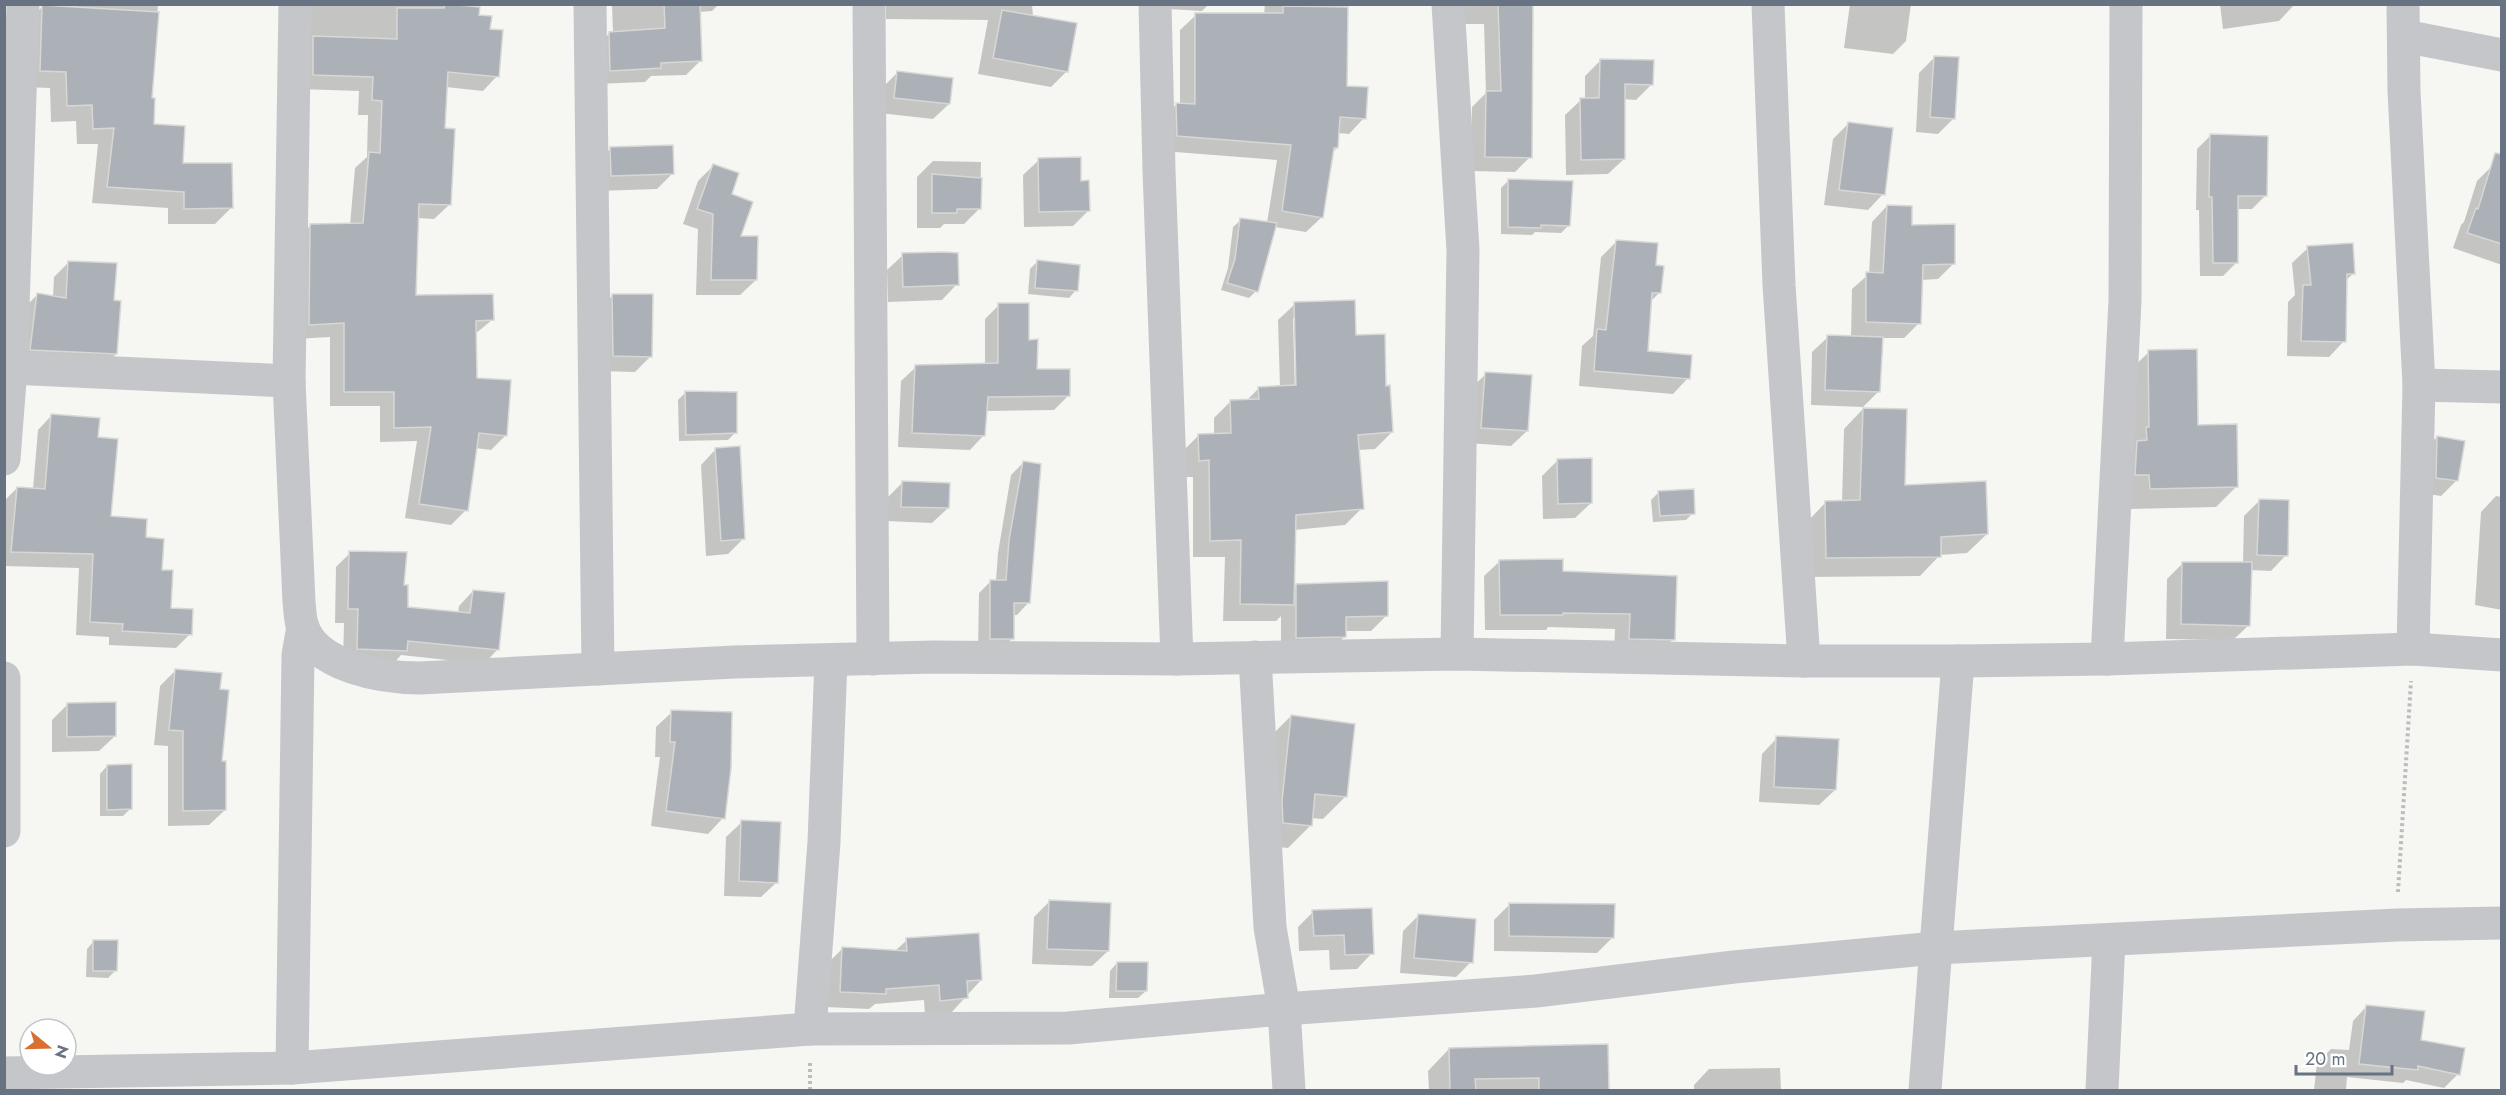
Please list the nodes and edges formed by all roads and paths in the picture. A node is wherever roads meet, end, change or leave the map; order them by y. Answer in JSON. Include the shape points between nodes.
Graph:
{"nodes":[{"id":1,"x":23,"y":4,"type":"edge"},
{"id":2,"x":295,"y":4,"type":"edge"},
{"id":3,"x":590,"y":4,"type":"edge"},
{"id":4,"x":869,"y":4,"type":"edge"},
{"id":5,"x":1155,"y":4,"type":"edge"},
{"id":6,"x":1448,"y":4,"type":"edge"},
{"id":7,"x":1768,"y":4,"type":"edge"},
{"id":8,"x":2126,"y":4,"type":"edge"},
{"id":9,"x":2403,"y":20,"type":"edge"},
{"id":10,"x":2502,"y":56,"type":"edge"},
{"id":11,"x":11,"y":368,"type":"junction"},
{"id":12,"x":289,"y":381,"type":"junction"},
{"id":13,"x":2420,"y":385,"type":"junction"},
{"id":14,"x":2502,"y":387,"type":"edge"},
{"id":15,"x":4,"y":459,"type":"edge"},
{"id":16,"x":303,"y":627,"type":"junction"},
{"id":17,"x":2413,"y":649,"type":"junction"},
{"id":18,"x":1457,"y":654,"type":"junction"},
{"id":19,"x":2502,"y":655,"type":"edge"},
{"id":20,"x":1256,"y":657,"type":"junction"},
{"id":21,"x":873,"y":659,"type":"junction"},
{"id":22,"x":1177,"y":659,"type":"junction"},
{"id":23,"x":2107,"y":659,"type":"junction"},
{"id":24,"x":831,"y":660,"type":"junction"},
{"id":25,"x":1804,"y":661,"type":"junction"},
{"id":26,"x":1958,"y":661,"type":"junction"},
{"id":27,"x":598,"y":669,"type":"junction"},
{"id":28,"x":4,"y":678,"type":"edge"},
{"id":29,"x":4,"y":831,"type":"edge"},
{"id":30,"x":2502,"y":923,"type":"edge"},
{"id":31,"x":2397,"y":925,"type":"junction"},
{"id":32,"x":2109,"y":940,"type":"junction"},
{"id":33,"x":1936,"y":948,"type":"junction"},
{"id":34,"x":1284,"y":1009,"type":"junction"},
{"id":35,"x":810,"y":1029,"type":"junction"},
{"id":36,"x":292,"y":1068,"type":"junction"},
{"id":37,"x":4,"y":1073,"type":"edge"},
{"id":38,"x":1289,"y":1090,"type":"edge"},
{"id":39,"x":1925,"y":1090,"type":"edge"},
{"id":40,"x":2102,"y":1090,"type":"edge"}],
"edges":[{"from":1,"to":11,"type":"street"},
{"from":2,"to":12,"type":"street"},
{"from":3,"to":27,"type":"street"},
{"from":4,"to":21,"type":"street"},
{"from":5,"to":22,"type":"street"},
{"from":6,"to":18,"type":"street","via":[[1463,250]]},
{"from":7,"to":25,"type":"street","via":[[1779,285]]},
{"from":8,"to":23,"type":"street","via":[[2125,301]]},
{"from":9,"to":10,"type":"street"},
{"from":9,"to":13,"type":"street"},
{"from":11,"to":12,"type":"street"},
{"from":11,"to":15,"type":"street"},
{"from":12,"to":16,"type":"street"},
{"from":13,"to":14,"type":"street"},
{"from":13,"to":17,"type":"street"},
{"from":16,"to":27,"type":"street","via":[[313,644],[328,656],[380,676],[420,678]]},
{"from":16,"to":36,"type":"street","via":[[298,655]]},
{"from":17,"to":19,"type":"street"},
{"from":17,"to":23,"type":"street"},
{"from":17,"to":31,"type":"path"},
{"from":18,"to":20,"type":"street"},
{"from":18,"to":25,"type":"street"},
{"from":20,"to":22,"type":"street"},
{"from":20,"to":34,"type":"street","via":[[1270,927]]},
{"from":21,"to":22,"type":"street"},
{"from":21,"to":24,"type":"street"},
{"from":23,"to":26,"type":"street"},
{"from":24,"to":27,"type":"street"},
{"from":24,"to":35,"type":"street","via":[[824,842]]},
{"from":25,"to":26,"type":"street"},
{"from":26,"to":33,"type":"street"},
{"from":28,"to":29,"type":"street"},
{"from":30,"to":31,"type":"street"},
{"from":31,"to":32,"type":"street"},
{"from":32,"to":33,"type":"street"},
{"from":32,"to":40,"type":"street"},
{"from":33,"to":34,"type":"street","via":[[1536,991]]},
{"from":33,"to":39,"type":"street"},
{"from":34,"to":35,"type":"street","via":[[1068,1028]]},
{"from":34,"to":38,"type":"street"},
{"from":35,"to":36,"type":"street"},
{"from":36,"to":37,"type":"street"}]}
